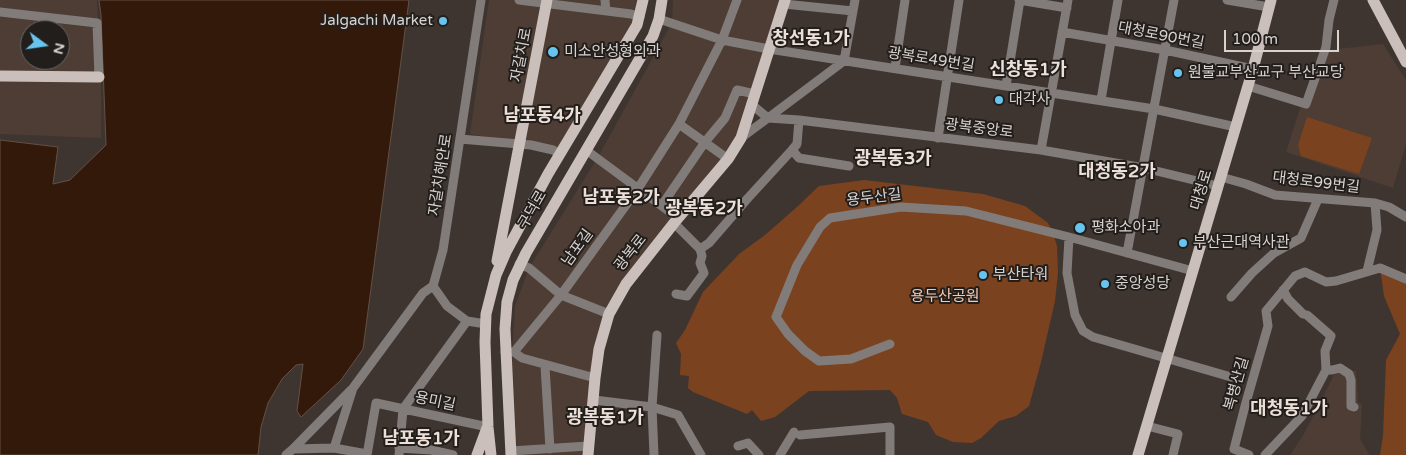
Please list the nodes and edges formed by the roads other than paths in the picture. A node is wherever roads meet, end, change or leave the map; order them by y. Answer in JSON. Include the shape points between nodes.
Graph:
{"nodes":[{"id":1,"x":481,"y":0,"type":"edge"},
{"id":2,"x":519,"y":0,"type":"edge"},
{"id":3,"x":605,"y":0,"type":"edge"},
{"id":4,"x":643,"y":0,"type":"edge"},
{"id":5,"x":662,"y":0,"type":"edge"},
{"id":6,"x":737,"y":0,"type":"edge"},
{"id":7,"x":855,"y":0,"type":"edge"},
{"id":8,"x":905,"y":0,"type":"edge"},
{"id":9,"x":958,"y":0,"type":"edge"},
{"id":10,"x":1020,"y":0,"type":"edge"},
{"id":11,"x":1118,"y":0,"type":"edge"},
{"id":12,"x":1174,"y":0,"type":"edge"},
{"id":13,"x":1227,"y":0,"type":"edge"},
{"id":14,"x":1334,"y":0,"type":"edge"},
{"id":15,"x":1373,"y":0,"type":"edge"},
{"id":16,"x":548,"y":2,"type":"edge"},
{"id":17,"x":785,"y":2,"type":"edge"},
{"id":18,"x":1270,"y":3,"type":"edge"},
{"id":19,"x":1067,"y":4,"type":"edge"},
{"id":20,"x":853,"y":11,"type":"junction"},
{"id":21,"x":0,"y":12,"type":"edge"},
{"id":22,"x":606,"y":12,"type":"junction"},
{"id":23,"x":640,"y":17,"type":"junction"},
{"id":24,"x":659,"y":19,"type":"junction"},
{"id":25,"x":1062,"y":32,"type":"junction"},
{"id":26,"x":722,"y":40,"type":"junction"},
{"id":27,"x":1111,"y":40,"type":"junction"},
{"id":28,"x":769,"y":49,"type":"junction"},
{"id":29,"x":1165,"y":50,"type":"junction"},
{"id":30,"x":844,"y":60,"type":"junction"},
{"id":31,"x":1406,"y":62,"type":"edge"},
{"id":32,"x":895,"y":68,"type":"junction"},
{"id":33,"x":1253,"y":68,"type":"junction"},
{"id":34,"x":0,"y":76,"type":"edge"},
{"id":35,"x":100,"y":76,"type":"joint"},
{"id":36,"x":947,"y":76,"type":"junction"},
{"id":37,"x":1006,"y":86,"type":"junction"},
{"id":38,"x":1248,"y":86,"type":"junction"},
{"id":39,"x":1051,"y":92,"type":"junction"},
{"id":40,"x":753,"y":99,"type":"junction"},
{"id":41,"x":1101,"y":100,"type":"junction"},
{"id":42,"x":1154,"y":109,"type":"junction"},
{"id":43,"x":768,"y":118,"type":"junction"},
{"id":44,"x":799,"y":120,"type":"junction"},
{"id":45,"x":679,"y":124,"type":"junction"},
{"id":46,"x":1236,"y":127,"type":"junction"},
{"id":47,"x":460,"y":138,"type":"junction"},
{"id":48,"x":740,"y":138,"type":"junction"},
{"id":49,"x":938,"y":138,"type":"junction"},
{"id":50,"x":705,"y":142,"type":"junction"},
{"id":51,"x":520,"y":145,"type":"junction"},
{"id":52,"x":586,"y":150,"type":"junction"},
{"id":53,"x":792,"y":150,"type":"junction"},
{"id":54,"x":1041,"y":150,"type":"junction"},
{"id":55,"x":560,"y":154,"type":"junction"},
{"id":56,"x":728,"y":159,"type":"junction"},
{"id":57,"x":849,"y":166,"type":"dead end"},
{"id":58,"x":1144,"y":168,"type":"junction"},
{"id":59,"x":1220,"y":181,"type":"junction"},
{"id":60,"x":639,"y":187,"type":"junction"},
{"id":61,"x":1318,"y":199,"type":"junction"},
{"id":62,"x":1375,"y":203,"type":"junction"},
{"id":63,"x":662,"y":205,"type":"junction"},
{"id":64,"x":1406,"y":217,"type":"edge"},
{"id":65,"x":676,"y":220,"type":"junction"},
{"id":66,"x":1069,"y":237,"type":"junction"},
{"id":67,"x":700,"y":249,"type":"junction"},
{"id":68,"x":1127,"y":253,"type":"junction"},
{"id":69,"x":520,"y":264,"type":"junction"},
{"id":70,"x":1193,"y":271,"type":"junction"},
{"id":71,"x":1367,"y":271,"type":"junction"},
{"id":72,"x":496,"y":274,"type":"junction"},
{"id":73,"x":1406,"y":279,"type":"edge"},
{"id":74,"x":433,"y":286,"type":"junction"},
{"id":75,"x":1284,"y":290,"type":"junction"},
{"id":76,"x":676,"y":294,"type":"dead end"},
{"id":77,"x":561,"y":295,"type":"junction"},
{"id":78,"x":1231,"y":297,"type":"dead end"},
{"id":79,"x":609,"y":314,"type":"junction"},
{"id":80,"x":467,"y":321,"type":"junction"},
{"id":81,"x":486,"y":324,"type":"junction"},
{"id":82,"x":657,"y":335,"type":"dead end"},
{"id":83,"x":890,"y":344,"type":"dead end"},
{"id":84,"x":510,"y":352,"type":"junction"},
{"id":85,"x":1166,"y":359,"type":"junction"},
{"id":86,"x":545,"y":366,"type":"junction"},
{"id":87,"x":1326,"y":370,"type":"junction"},
{"id":88,"x":1231,"y":377,"type":"dead end"},
{"id":89,"x":595,"y":378,"type":"junction"},
{"id":90,"x":353,"y":388,"type":"junction"},
{"id":91,"x":594,"y":400,"type":"junction"},
{"id":92,"x":652,"y":407,"type":"junction"},
{"id":93,"x":1354,"y":407,"type":"dead end"},
{"id":94,"x":403,"y":409,"type":"junction"},
{"id":95,"x":1147,"y":426,"type":"junction"},
{"id":96,"x":488,"y":427,"type":"junction"},
{"id":97,"x":738,"y":446,"type":"dead end"},
{"id":98,"x":334,"y":448,"type":"junction"},
{"id":99,"x":550,"y":449,"type":"junction"},
{"id":100,"x":588,"y":450,"type":"edge"},
{"id":101,"x":290,"y":452,"type":"edge"},
{"id":102,"x":399,"y":452,"type":"edge"},
{"id":103,"x":511,"y":453,"type":"edge"},
{"id":104,"x":367,"y":454,"type":"edge"},
{"id":105,"x":454,"y":455,"type":"edge"},
{"id":106,"x":477,"y":455,"type":"edge"},
{"id":107,"x":491,"y":455,"type":"edge"},
{"id":108,"x":654,"y":455,"type":"edge"},
{"id":109,"x":702,"y":455,"type":"edge"},
{"id":110,"x":759,"y":455,"type":"edge"},
{"id":111,"x":780,"y":455,"type":"edge"},
{"id":112,"x":890,"y":455,"type":"edge"},
{"id":113,"x":1138,"y":455,"type":"edge"},
{"id":114,"x":1173,"y":455,"type":"edge"},
{"id":115,"x":1249,"y":455,"type":"edge"},
{"id":116,"x":1265,"y":455,"type":"edge"}],
"edges":[{"from":1,"to":47,"type":"street","name":"자갈치해안로"},
{"from":2,"to":16,"type":"street"},
{"from":3,"to":22,"type":"street"},
{"from":4,"to":23,"type":"main road","name":"구덕로"},
{"from":5,"to":24,"type":"main road","name":"구덕로"},
{"from":6,"to":26,"type":"street","name":"남포길"},
{"from":7,"to":20,"type":"street"},
{"from":8,"to":32,"type":"street"},
{"from":9,"to":36,"type":"street"},
{"from":10,"to":19,"type":"street"},
{"from":10,"to":37,"type":"street"},
{"from":11,"to":27,"type":"street"},
{"from":12,"to":29,"type":"street"},
{"from":13,"to":18,"type":"street"},
{"from":14,"to":38,"type":"street","via":[[1326,47],[1306,104]]},
{"from":15,"to":31,"type":"main road"},
{"from":16,"to":22,"type":"street"},
{"from":16,"to":51,"type":"main road","name":"자갈치로"},
{"from":17,"to":20,"type":"street","name":"광복로"},
{"from":17,"to":28,"type":"main road","name":"광복로"},
{"from":18,"to":33,"type":"main road","name":"대청로"},
{"from":19,"to":25,"type":"street"},
{"from":20,"to":30,"type":"street"},
{"from":21,"to":35,"type":"street","via":[[97,24]]},
{"from":22,"to":23,"type":"street"},
{"from":23,"to":55,"type":"main road","name":"구덕로"},
{"from":24,"to":26,"type":"street","name":"광복로49번길"},
{"from":24,"to":52,"type":"main road","name":"구덕로","via":[[653,36]]},
{"from":25,"to":27,"type":"street","name":"대청로90번길"},
{"from":25,"to":39,"type":"street"},
{"from":26,"to":28,"type":"street","name":"광복로49번길"},
{"from":26,"to":45,"type":"street","name":"남포길"},
{"from":27,"to":29,"type":"street","name":"대청로90번길"},
{"from":27,"to":41,"type":"street"},
{"from":28,"to":30,"type":"street","name":"광복로49번길"},
{"from":28,"to":40,"type":"main road","name":"광복로"},
{"from":29,"to":33,"type":"street","name":"대청로90번길"},
{"from":29,"to":42,"type":"street"},
{"from":30,"to":32,"type":"street","name":"광복로49번길"},
{"from":30,"to":43,"type":"street"},
{"from":32,"to":36,"type":"street","name":"광복로49번길"},
{"from":33,"to":38,"type":"main road","name":"대청로"},
{"from":34,"to":35,"type":"main road"},
{"from":36,"to":37,"type":"street","name":"광복로49번길"},
{"from":36,"to":49,"type":"street"},
{"from":37,"to":39,"type":"street","name":"광복로49번길"},
{"from":38,"to":46,"type":"main road","name":"대청로"},
{"from":39,"to":41,"type":"street","name":"광복로49번길"},
{"from":39,"to":54,"type":"street"},
{"from":40,"to":43,"type":"street"},
{"from":40,"to":48,"type":"main road","name":"광복로"},
{"from":40,"to":50,"type":"street","via":[[737,90],[725,118]]},
{"from":41,"to":42,"type":"street","name":"광복로49번길"},
{"from":42,"to":46,"type":"street","name":"광복로49번길"},
{"from":42,"to":58,"type":"street"},
{"from":43,"to":44,"type":"street","name":"광복중앙로"},
{"from":43,"to":48,"type":"street"},
{"from":44,"to":49,"type":"street","name":"광복중앙로"},
{"from":44,"to":53,"type":"street","via":[[797,144]]},
{"from":45,"to":50,"type":"street"},
{"from":45,"to":60,"type":"street","name":"남포길"},
{"from":46,"to":59,"type":"main road","name":"대청로"},
{"from":47,"to":51,"type":"street"},
{"from":47,"to":74,"type":"street","name":"자갈치해안로","via":[[443,250]]},
{"from":48,"to":56,"type":"main road","name":"광복로"},
{"from":49,"to":54,"type":"street","name":"광복중앙로"},
{"from":50,"to":56,"type":"street"},
{"from":50,"to":63,"type":"street"},
{"from":51,"to":55,"type":"street"},
{"from":51,"to":72,"type":"main road","name":"자갈치로"},
{"from":52,"to":60,"type":"street"},
{"from":52,"to":69,"type":"main road","name":"구덕로"},
{"from":53,"to":57,"type":"street","via":[[798,158]]},
{"from":53,"to":67,"type":"street","via":[[709,244]]},
{"from":54,"to":58,"type":"street","name":"광복중앙로"},
{"from":55,"to":72,"type":"main road","name":"구덕로"},
{"from":56,"to":65,"type":"main road","name":"광복로"},
{"from":58,"to":59,"type":"street","name":"광복중앙로"},
{"from":58,"to":68,"type":"street"},
{"from":59,"to":61,"type":"street","name":"대청로99번길","via":[[1246,184],[1275,195]]},
{"from":59,"to":70,"type":"main road","name":"대청로"},
{"from":60,"to":63,"type":"street"},
{"from":60,"to":77,"type":"street","name":"남포길"},
{"from":61,"to":62,"type":"street","name":"대청로99번길"},
{"from":61,"to":78,"type":"street","via":[[1301,238],[1274,253]]},
{"from":62,"to":64,"type":"street","name":"대청로99번길"},
{"from":62,"to":71,"type":"street","via":[[1377,230]]},
{"from":63,"to":65,"type":"street"},
{"from":65,"to":67,"type":"street"},
{"from":65,"to":79,"type":"main road","name":"광복로","via":[[626,284]]},
{"from":66,"to":68,"type":"street","name":"용두산길"},
{"from":66,"to":83,"type":"street","name":"용두산길","via":[[966,211],[901,206],[830,218],[820,227],[797,264],[776,317],[788,334],[819,361],[851,359]]},
{"from":66,"to":85,"type":"street","via":[[1067,273],[1075,315],[1083,331],[1093,338]]},
{"from":67,"to":76,"type":"street","via":[[704,273],[687,296]]},
{"from":68,"to":70,"type":"street","name":"용두산길"},
{"from":69,"to":77,"type":"street"},
{"from":69,"to":84,"type":"main road","name":"구덕로","via":[[506,302],[505,329]]},
{"from":70,"to":85,"type":"main road","name":"대청로"},
{"from":71,"to":73,"type":"street","via":[[1380,268]]},
{"from":71,"to":75,"type":"street","via":[[1348,279],[1326,282],[1305,272],[1295,276]]},
{"from":72,"to":81,"type":"main road","name":"구덕로"},
{"from":74,"to":80,"type":"street","via":[[447,306]]},
{"from":74,"to":90,"type":"street","via":[[423,293]]},
{"from":75,"to":87,"type":"street","via":[[1303,314],[1331,336],[1325,351]]},
{"from":75,"to":115,"type":"street","name":"복병산길","via":[[1266,311],[1268,326],[1234,449]]},
{"from":77,"to":79,"type":"street"},
{"from":77,"to":84,"type":"street","name":"남포길"},
{"from":79,"to":89,"type":"main road","name":"광복로"},
{"from":80,"to":81,"type":"street"},
{"from":80,"to":94,"type":"street"},
{"from":81,"to":96,"type":"main road","name":"구덕로"},
{"from":82,"to":92,"type":"street"},
{"from":84,"to":86,"type":"street"},
{"from":84,"to":103,"type":"main road","name":"구덕로"},
{"from":85,"to":88,"type":"street"},
{"from":85,"to":95,"type":"main road","name":"대청로"},
{"from":86,"to":89,"type":"street"},
{"from":86,"to":99,"type":"street"},
{"from":87,"to":93,"type":"street","via":[[1340,368],[1349,374],[1351,406]]},
{"from":87,"to":116,"type":"street","via":[[1302,416]]},
{"from":89,"to":91,"type":"main road","name":"광복로"},
{"from":90,"to":98,"type":"street"},
{"from":90,"to":101,"type":"street"},
{"from":91,"to":92,"type":"street"},
{"from":91,"to":100,"type":"main road","name":"광복로"},
{"from":92,"to":108,"type":"street"},
{"from":92,"to":109,"type":"street","via":[[678,415]]},
{"from":94,"to":96,"type":"street","name":"용미길"},
{"from":94,"to":102,"type":"street"},
{"from":94,"to":104,"type":"street","name":"용미길","via":[[376,403]]},
{"from":95,"to":113,"type":"main road","name":"대청로"},
{"from":95,"to":114,"type":"street","via":[[1178,434]]},
{"from":96,"to":106,"type":"main road"},
{"from":96,"to":107,"type":"main road","name":"구덕로"},
{"from":97,"to":110,"type":"street","via":[[748,443]]},
{"from":98,"to":101,"type":"street"},
{"from":98,"to":104,"type":"street"},
{"from":99,"to":100,"type":"street"},
{"from":99,"to":103,"type":"street"},
{"from":102,"to":105,"type":"street","via":[[431,450]]},
{"from":111,"to":112,"type":"street","via":[[797,433],[890,427]]}]}
